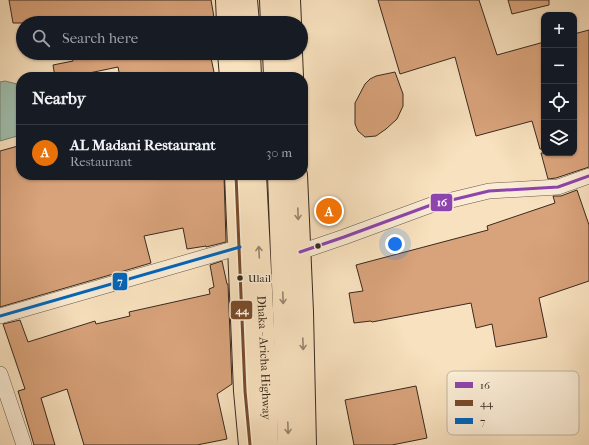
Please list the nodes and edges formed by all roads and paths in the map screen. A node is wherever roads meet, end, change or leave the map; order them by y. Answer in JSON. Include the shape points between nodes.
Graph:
{"nodes":[{"id":1,"x":227,"y":0,"type":"edge"},
{"id":2,"x":246,"y":0,"type":"edge"},
{"id":3,"x":271,"y":0,"type":"edge"},
{"id":4,"x":289,"y":0,"type":"edge"},
{"id":5,"x":228,"y":16,"type":"edge"},
{"id":6,"x":247,"y":16,"type":"edge"},
{"id":7,"x":272,"y":16,"type":"edge"},
{"id":8,"x":290,"y":16,"type":"edge"},
{"id":9,"x":230,"y":60,"type":"edge"},
{"id":10,"x":249,"y":60,"type":"edge"},
{"id":11,"x":274,"y":60,"type":"edge"},
{"id":12,"x":291,"y":60,"type":"edge"},
{"id":13,"x":231,"y":72,"type":"edge"},
{"id":14,"x":250,"y":72,"type":"edge"},
{"id":15,"x":275,"y":72,"type":"edge"},
{"id":16,"x":292,"y":72,"type":"edge"},
{"id":17,"x":589,"y":176,"type":"edge"},
{"id":18,"x":236,"y":180,"type":"edge"},
{"id":19,"x":255,"y":180,"type":"edge"},
{"id":20,"x":279,"y":180,"type":"edge"},
{"id":21,"x":296,"y":180,"type":"edge"},
{"id":22,"x":240,"y":247,"type":"junction"},
{"id":23,"x":300,"y":252,"type":"junction"},
{"id":24,"x":0,"y":316,"type":"edge"},
{"id":25,"x":0,"y":374,"type":"edge"},
{"id":26,"x":24,"y":445,"type":"edge"},
{"id":27,"x":250,"y":445,"type":"edge"},
{"id":28,"x":267,"y":445,"type":"edge"},
{"id":29,"x":289,"y":445,"type":"edge"},
{"id":30,"x":305,"y":445,"type":"edge"}],
"edges":[{"from":1,"to":5,"type":"highway"},
{"from":2,"to":6,"type":"highway"},
{"from":3,"to":7,"type":"highway"},
{"from":4,"to":8,"type":"highway"},
{"from":9,"to":13,"type":"highway"},
{"from":10,"to":14,"type":"highway"},
{"from":11,"to":15,"type":"highway"},
{"from":12,"to":16,"type":"highway"},
{"from":17,"to":23,"type":"street","via":[[558,188],[489,191],[431,205]]},
{"from":18,"to":22,"type":"highway"},
{"from":28,"to":19,"type":"highway","name":"Dhaka - Aricha Highway","one_way":true},
{"from":20,"to":29,"type":"highway","name":"Dhaka - Aricha Highway","one_way":true},
{"from":21,"to":23,"type":"highway","one_way":true},
{"from":22,"to":24,"type":"street"},
{"from":22,"to":27,"type":"highway","via":[[245,391]]},
{"from":23,"to":30,"type":"highway","one_way":true},
{"from":25,"to":26,"type":"street"}]}
